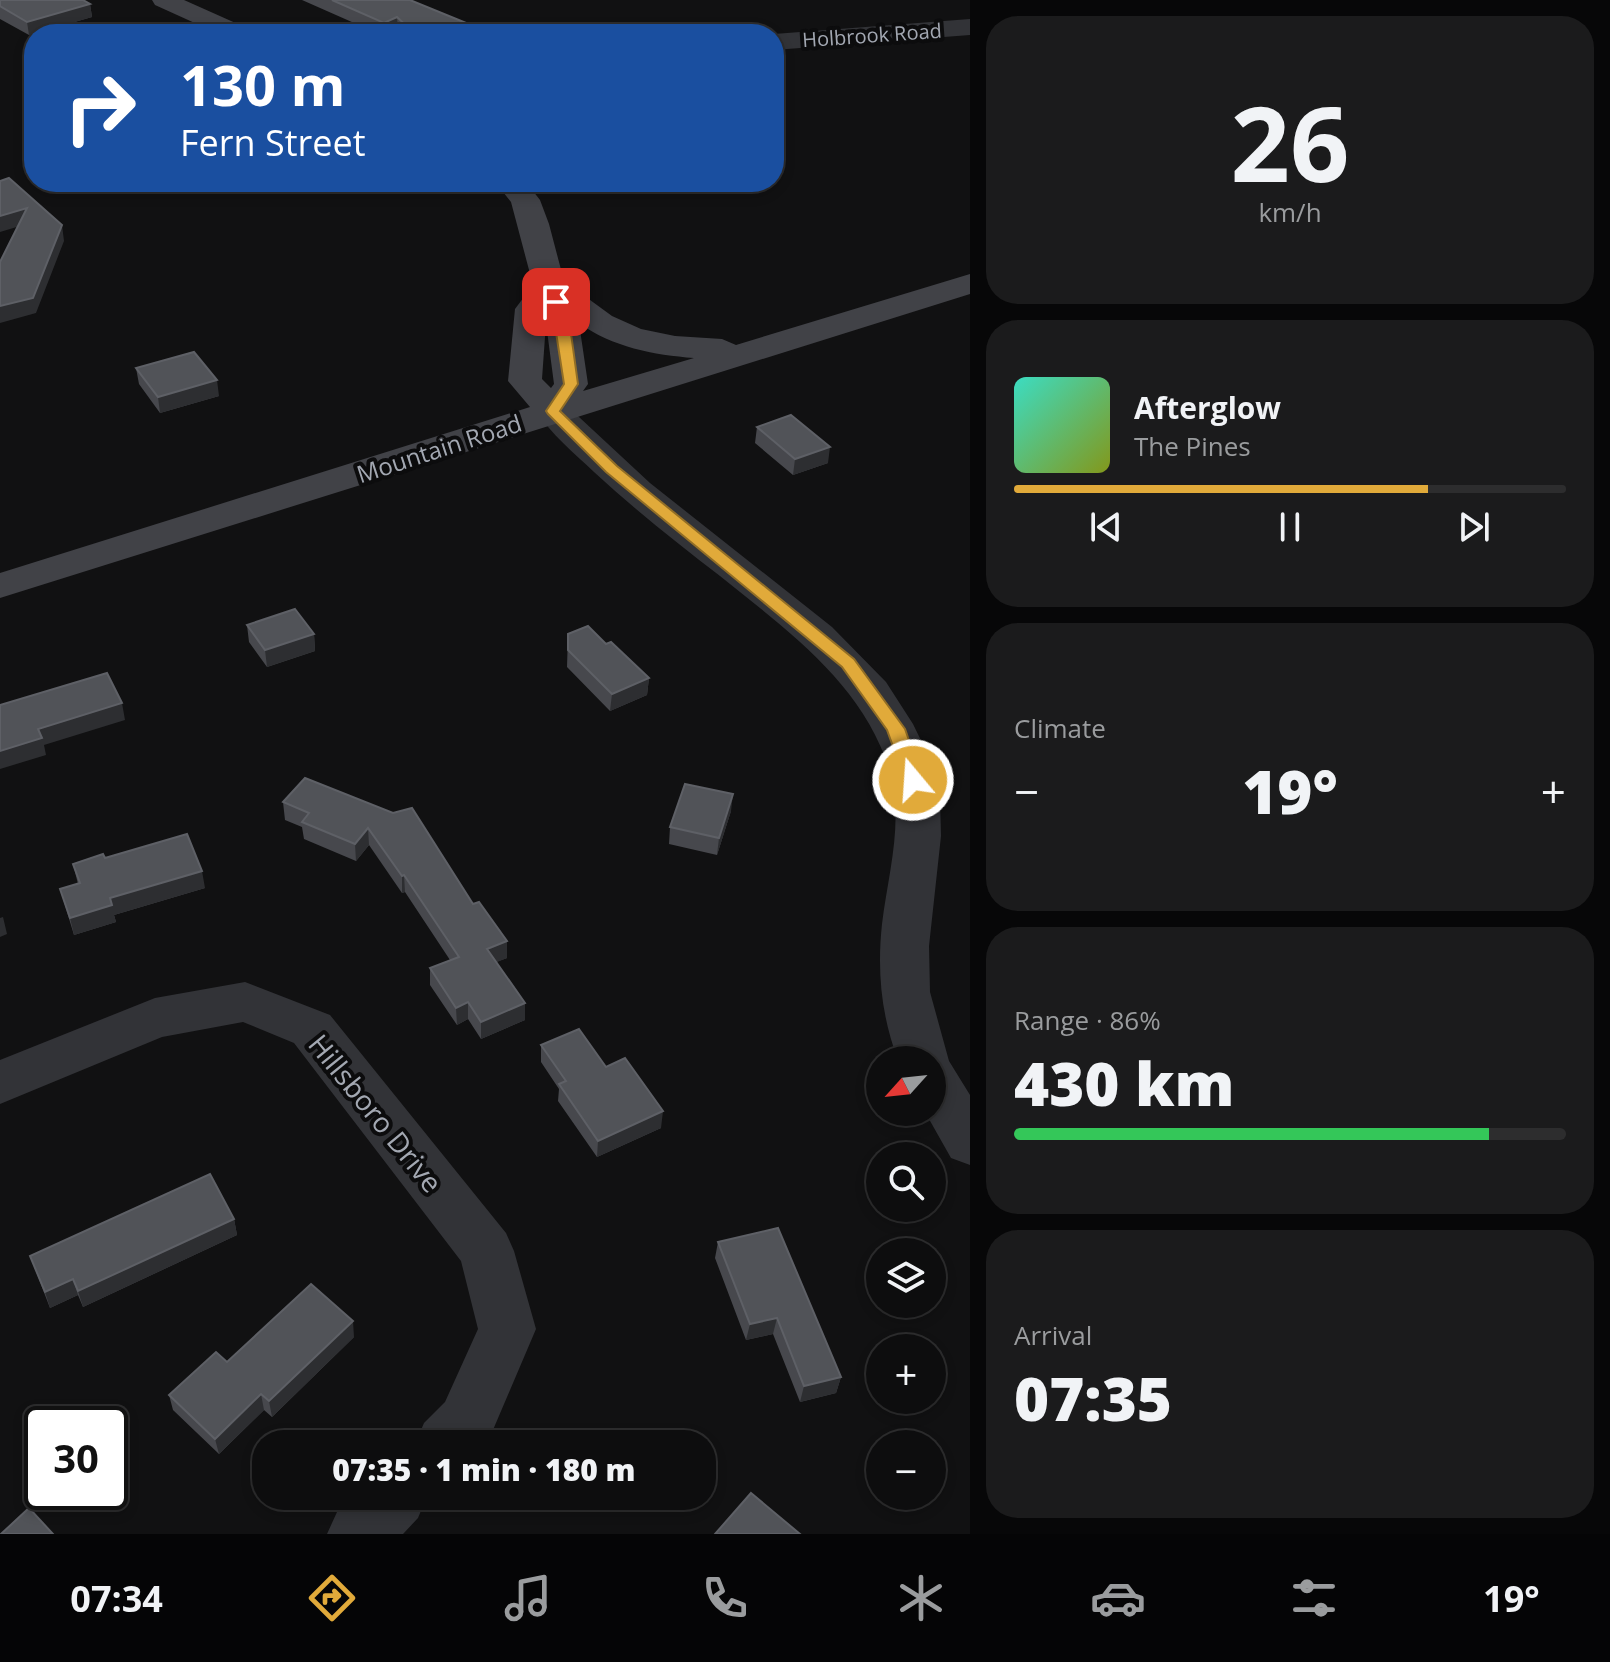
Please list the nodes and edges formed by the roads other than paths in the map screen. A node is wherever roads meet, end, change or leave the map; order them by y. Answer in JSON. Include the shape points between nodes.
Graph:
{"nodes":[{"id":1,"x":164,"y":0,"type":"edge"},
{"id":2,"x":218,"y":24,"type":"edge"},
{"id":3,"x":970,"y":27,"type":"edge"},
{"id":4,"x":784,"y":41,"type":"edge"},
{"id":5,"x":518,"y":192,"type":"edge"},
{"id":6,"x":970,"y":284,"type":"edge"},
{"id":7,"x":549,"y":285,"type":"junction"},
{"id":8,"x":757,"y":348,"type":"junction"},
{"id":9,"x":553,"y":411,"type":"junction"},
{"id":10,"x":0,"y":586,"type":"edge"},
{"id":11,"x":920,"y":1046,"type":"edge"},
{"id":12,"x":0,"y":1083,"type":"edge"},
{"id":13,"x":946,"y":1101,"type":"edge"},
{"id":14,"x":970,"y":1142,"type":"edge"},
{"id":15,"x":459,"y":1430,"type":"edge"},
{"id":16,"x":382,"y":1510,"type":"edge"},
{"id":17,"x":359,"y":1534,"type":"edge"}],
"edges":[{"from":1,"to":2,"type":"main road"},
{"from":3,"to":4,"type":"street","name":"Holbrook Road"},
{"from":5,"to":7,"type":"main road","via":[[534,224]]},
{"from":6,"to":8,"type":"main road","name":"Mountain Road"},
{"from":7,"to":8,"type":"main road","via":[[632,338],[677,346]]},
{"from":7,"to":9,"type":"main road","via":[[531,309],[525,381]]},
{"from":8,"to":9,"type":"main road","name":"Mountain Road"},
{"from":9,"to":10,"type":"main road","name":"Mountain Road"},
{"from":9,"to":11,"type":"street","via":[[612,469],[848,663],[896,729],[918,798],[919,837],[903,943],[904,995]]},
{"from":12,"to":15,"type":"street","name":"Hillsboro Drive","via":[[155,1018],[245,1002],[312,1029],[486,1251],[507,1329]]},
{"from":13,"to":14,"type":"street"},
{"from":16,"to":17,"type":"street"}]}
